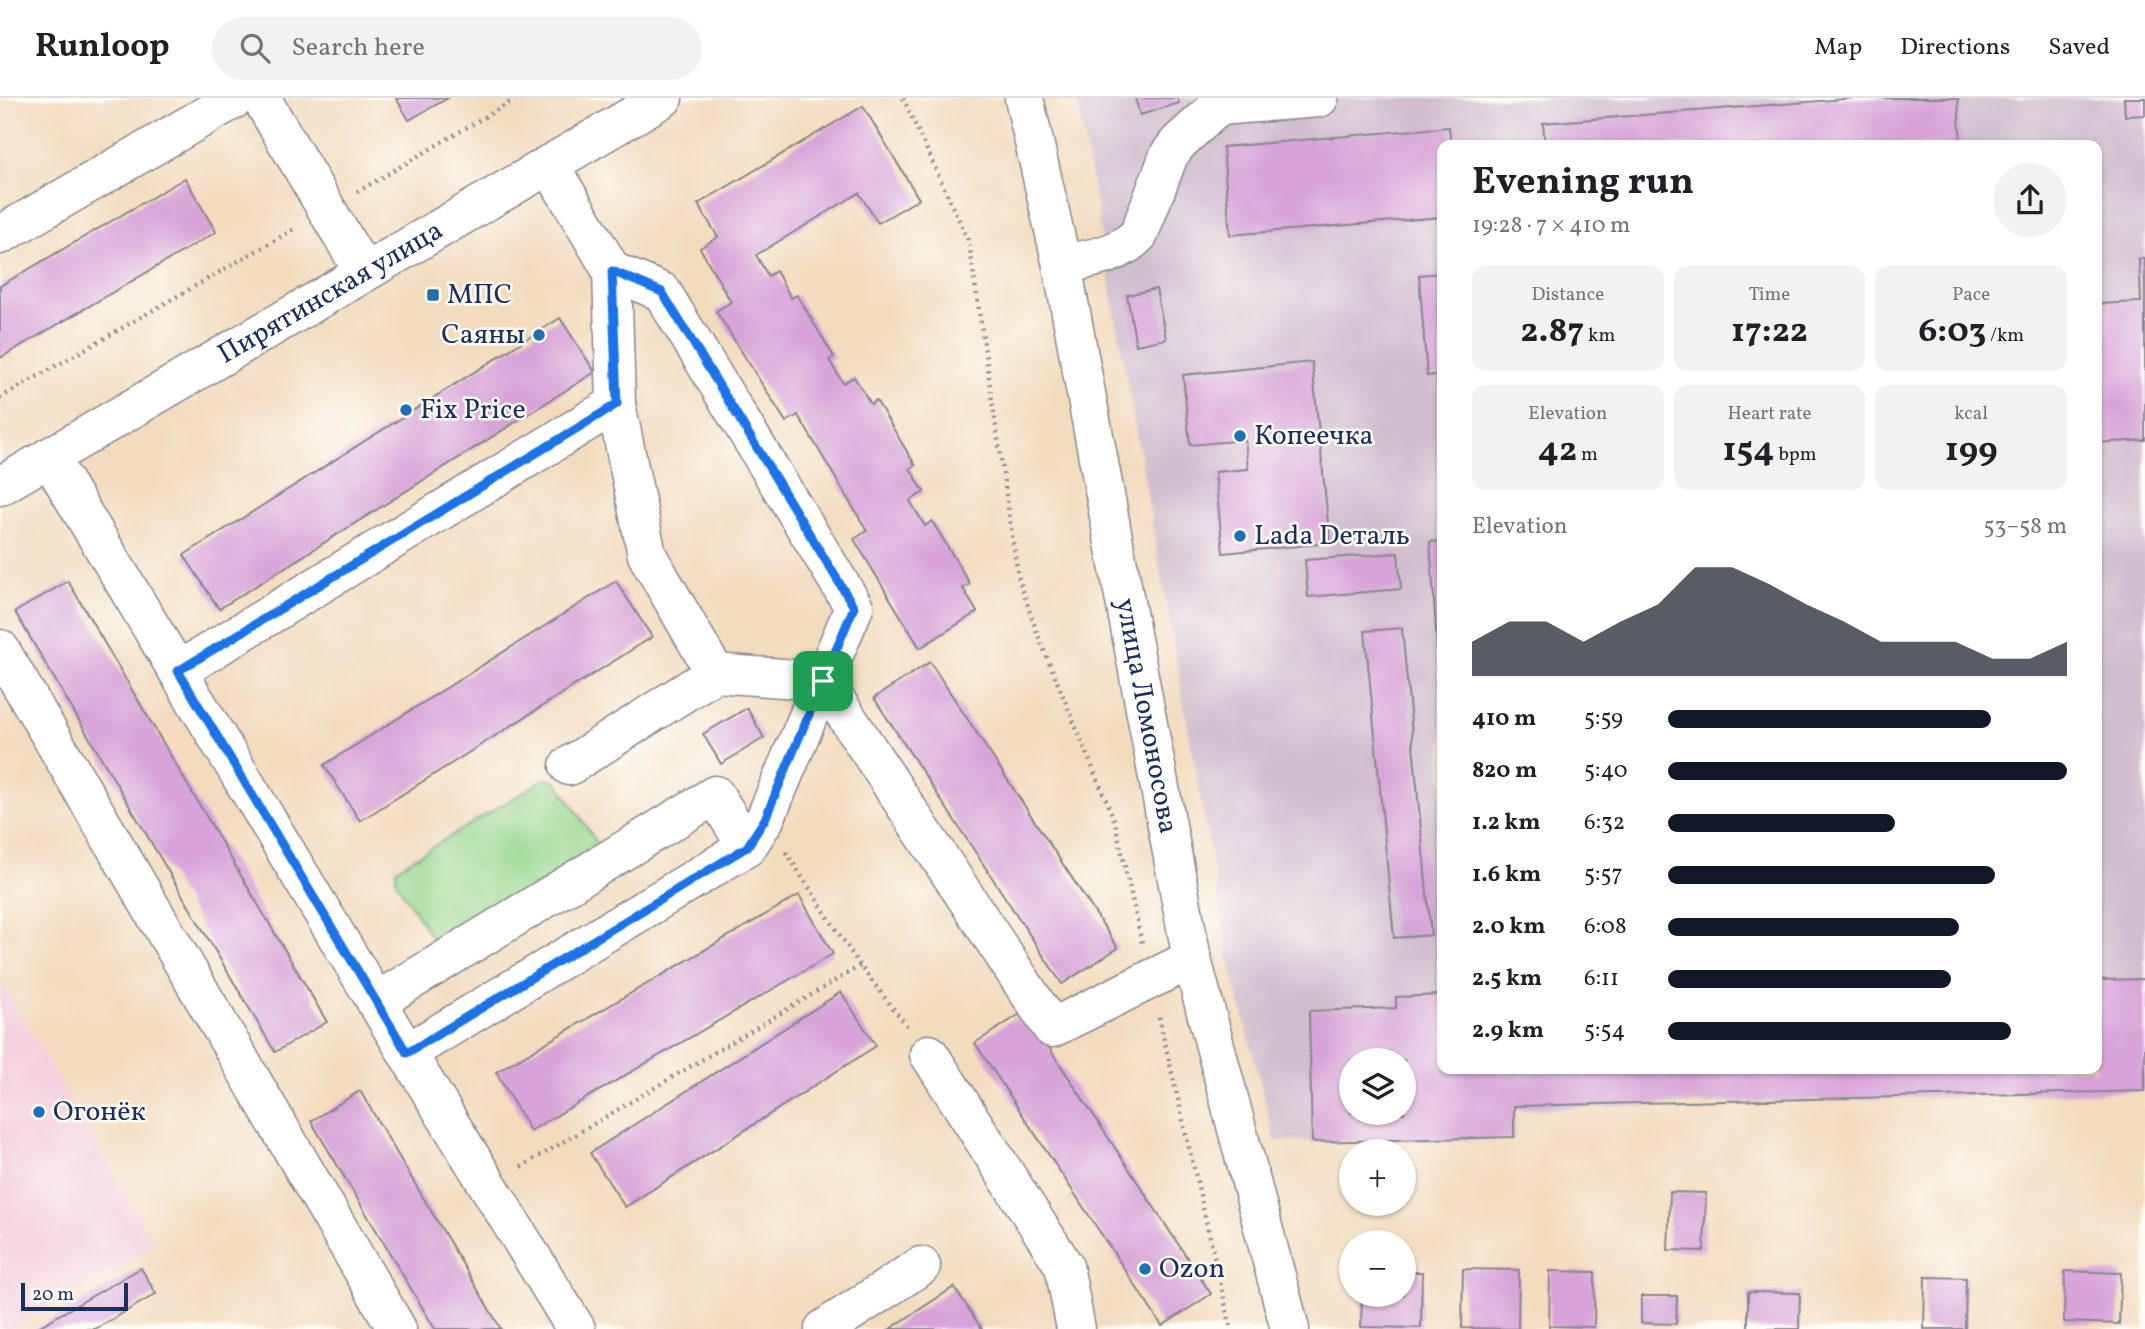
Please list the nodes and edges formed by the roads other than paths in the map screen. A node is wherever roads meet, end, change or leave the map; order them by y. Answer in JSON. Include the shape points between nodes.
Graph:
{"nodes":[{"id":1,"x":236,"y":98,"type":"edge"},
{"id":2,"x":261,"y":98,"type":"edge"},
{"id":3,"x":663,"y":98,"type":"edge"},
{"id":4,"x":1024,"y":98,"type":"edge"},
{"id":5,"x":1319,"y":98,"type":"edge"},
{"id":6,"x":1218,"y":102,"type":"edge"},
{"id":7,"x":549,"y":164,"type":"junction"},
{"id":8,"x":0,"y":235,"type":"edge"},
{"id":9,"x":1062,"y":265,"type":"junction"},
{"id":10,"x":363,"y":271,"type":"junction"},
{"id":11,"x":612,"y":271,"type":"junction"},
{"id":12,"x":617,"y":404,"type":"junction"},
{"id":13,"x":49,"y":457,"type":"junction"},
{"id":14,"x":0,"y":486,"type":"edge"},
{"id":15,"x":0,"y":649,"type":"edge"},
{"id":16,"x":178,"y":671,"type":"junction"},
{"id":17,"x":715,"y":673,"type":"junction"},
{"id":18,"x":823,"y":681,"type":"junction"},
{"id":19,"x":569,"y":766,"type":"dead end"},
{"id":20,"x":756,"y":833,"type":"junction"},
{"id":21,"x":1192,"y":959,"type":"junction"},
{"id":22,"x":376,"y":1002,"type":"junction"},
{"id":23,"x":407,"y":1053,"type":"junction"},
{"id":24,"x":929,"y":1054,"type":"road end"},
{"id":25,"x":920,"y":1266,"type":"dead end"},
{"id":26,"x":397,"y":1329,"type":"edge"},
{"id":27,"x":576,"y":1329,"type":"edge"},
{"id":28,"x":824,"y":1329,"type":"edge"},
{"id":29,"x":1076,"y":1329,"type":"edge"},
{"id":30,"x":1290,"y":1329,"type":"edge"}],
"edges":[{"from":1,"to":8,"type":"street"},
{"from":2,"to":10,"type":"street"},
{"from":3,"to":7,"type":"street","name":"Пирятинская улица"},
{"from":4,"to":9,"type":"street","name":"улица Ломоносова"},
{"from":5,"to":6,"type":"street"},
{"from":6,"to":9,"type":"street","via":[[1170,155],[1143,225],[1131,243],[1116,253]]},
{"from":7,"to":10,"type":"street","name":"Пирятинская улица"},
{"from":7,"to":11,"type":"street"},
{"from":9,"to":21,"type":"street","name":"улица Ломоносова"},
{"from":10,"to":13,"type":"street","name":"Пирятинская улица"},
{"from":11,"to":12,"type":"street"},
{"from":11,"to":18,"type":"street","via":[[662,292],[854,607]]},
{"from":12,"to":16,"type":"street"},
{"from":12,"to":17,"type":"street","via":[[648,555]]},
{"from":13,"to":14,"type":"street","name":"Пирятинская улица"},
{"from":13,"to":16,"type":"street"},
{"from":15,"to":26,"type":"street"},
{"from":16,"to":22,"type":"street"},
{"from":17,"to":18,"type":"street"},
{"from":17,"to":19,"type":"street"},
{"from":18,"to":20,"type":"street"},
{"from":18,"to":21,"type":"street","via":[[1052,1028]]},
{"from":20,"to":22,"type":"street","via":[[715,795]]},
{"from":20,"to":23,"type":"street"},
{"from":21,"to":30,"type":"street","name":"улица Ломоносова"},
{"from":22,"to":23,"type":"street"},
{"from":23,"to":27,"type":"street"},
{"from":24,"to":29,"type":"street","via":[[1064,1266]]},
{"from":25,"to":28,"type":"street"}]}
